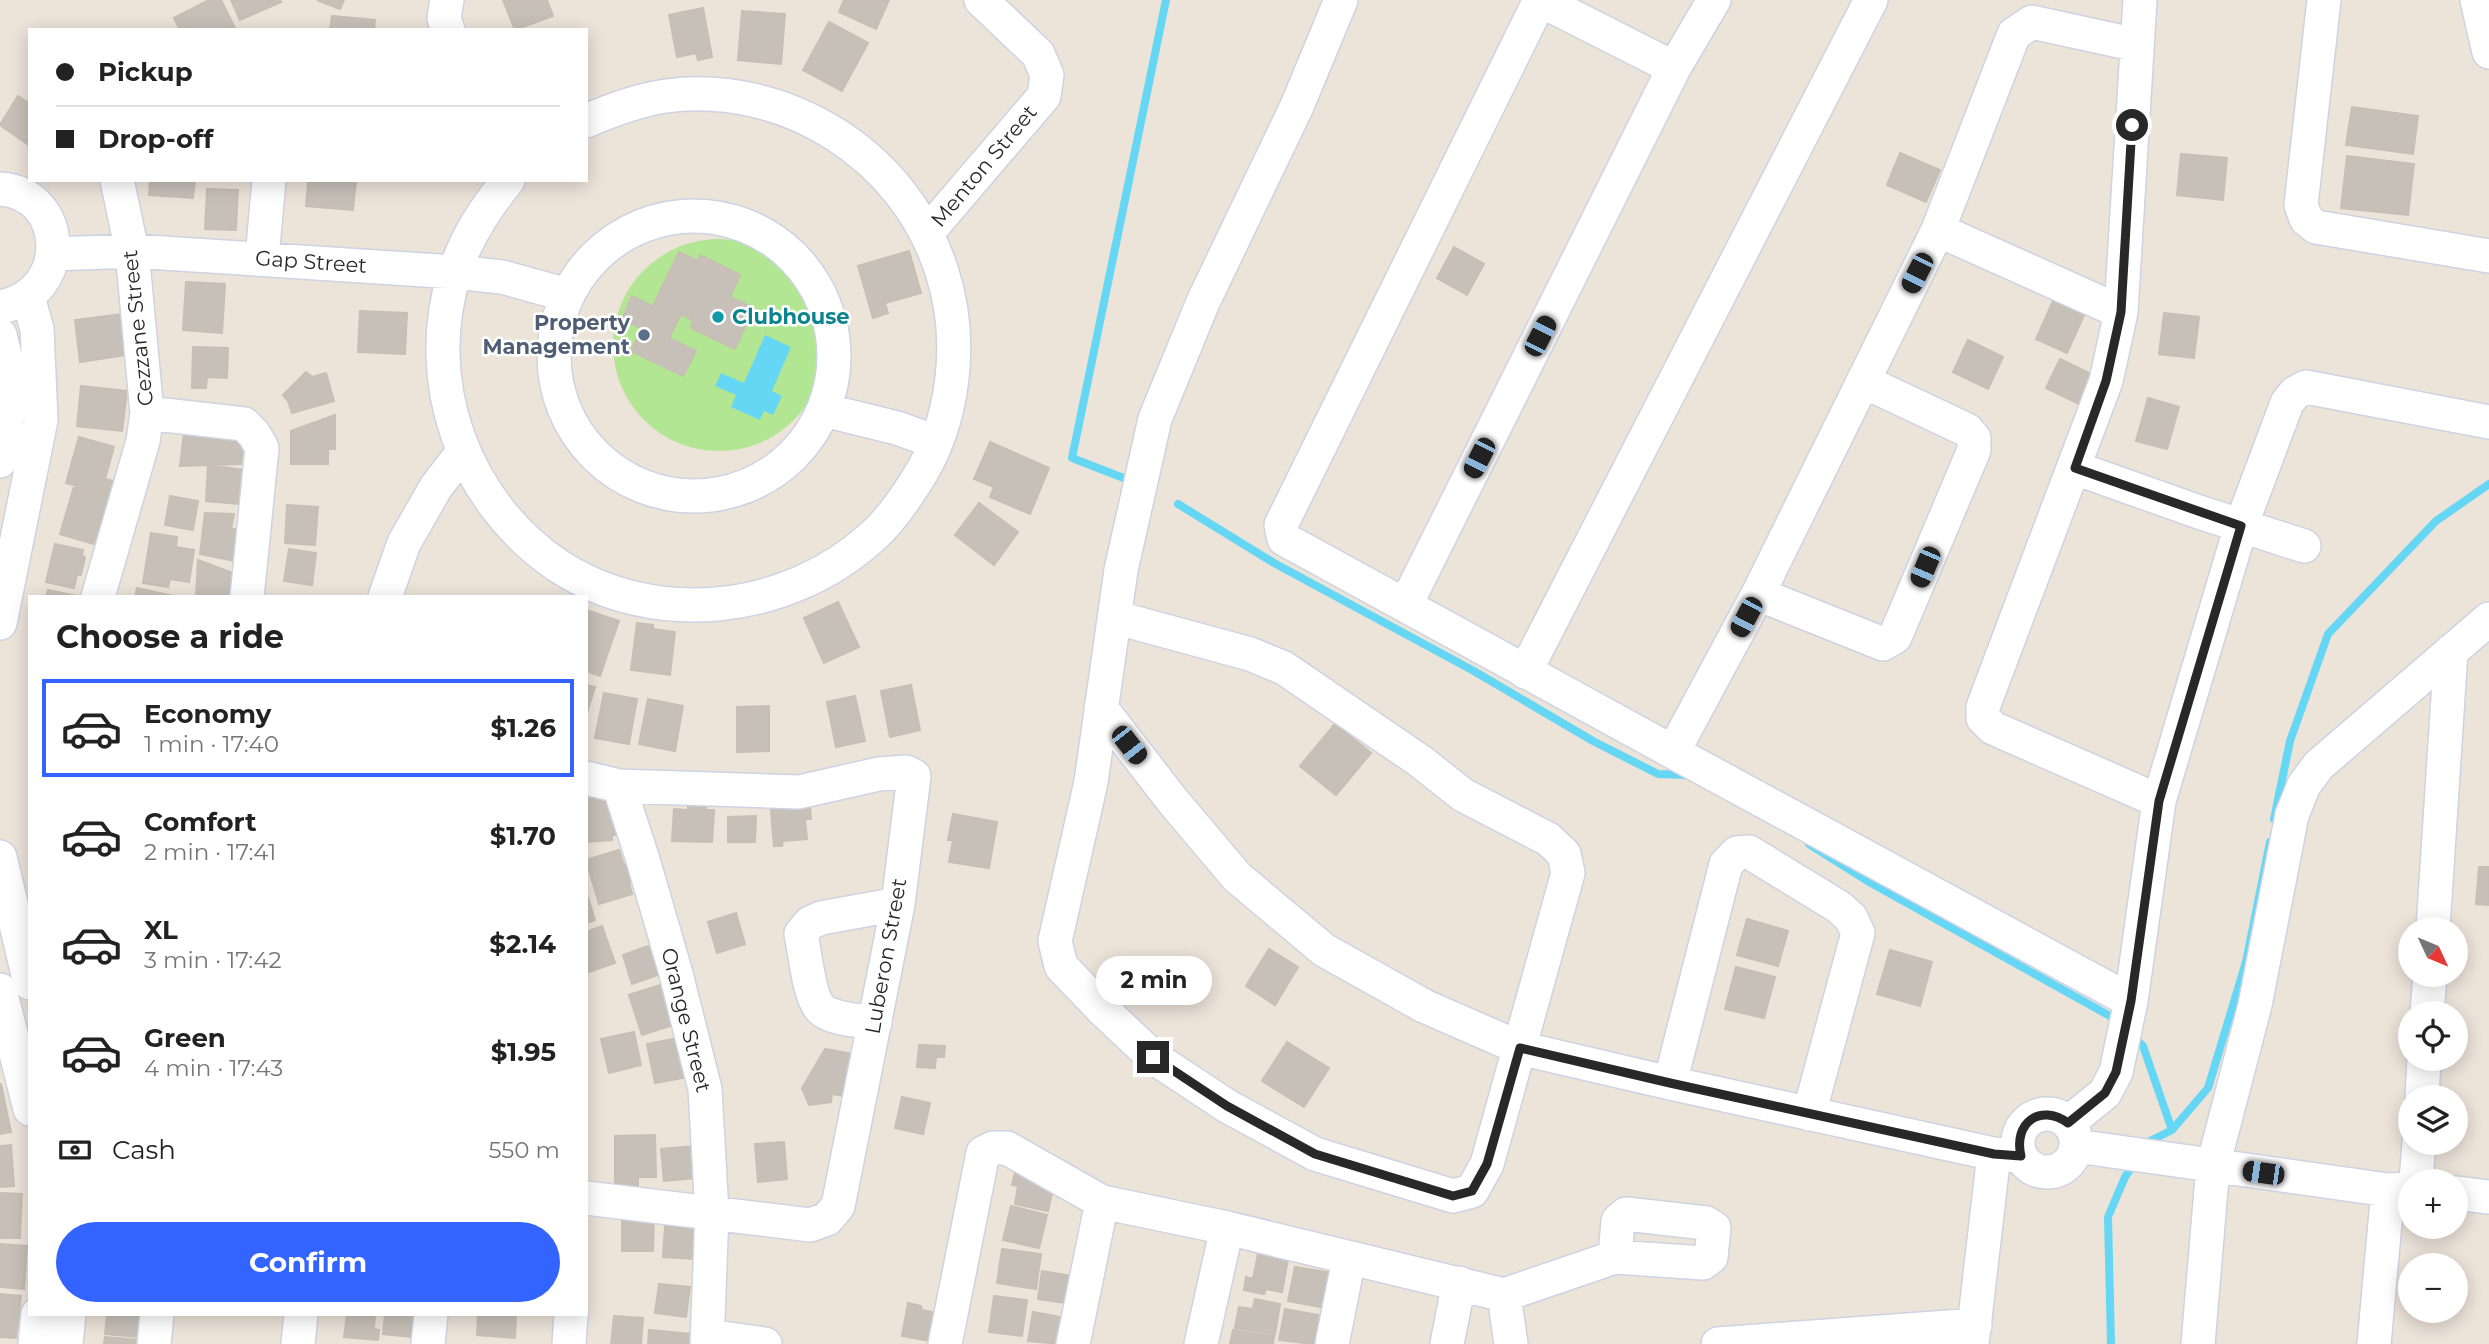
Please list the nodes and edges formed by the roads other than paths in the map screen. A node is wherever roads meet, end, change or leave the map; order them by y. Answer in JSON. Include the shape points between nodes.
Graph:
{"nodes":[{"id":1,"x":447,"y":0,"type":"edge"},
{"id":2,"x":981,"y":0,"type":"edge"},
{"id":3,"x":1340,"y":0,"type":"edge"},
{"id":4,"x":1540,"y":0,"type":"edge"},
{"id":5,"x":1714,"y":0,"type":"edge"},
{"id":6,"x":1871,"y":0,"type":"edge"},
{"id":7,"x":2140,"y":0,"type":"edge"},
{"id":8,"x":2324,"y":0,"type":"edge"},
{"id":9,"x":2477,"y":0,"type":"edge"},
{"id":10,"x":447,"y":28,"type":"edge"},
{"id":11,"x":2137,"y":45,"type":"junction"},
{"id":12,"x":2489,"y":52,"type":"edge"},
{"id":13,"x":1674,"y":68,"type":"junction"},
{"id":14,"x":588,"y":120,"type":"edge"},
{"id":15,"x":117,"y":182,"type":"edge"},
{"id":16,"x":269,"y":182,"type":"edge"},
{"id":17,"x":506,"y":182,"type":"edge"},
{"id":18,"x":0,"y":189,"type":"edge"},
{"id":19,"x":1938,"y":230,"type":"junction"},
{"id":20,"x":927,"y":233,"type":"junction"},
{"id":21,"x":132,"y":251,"type":"junction"},
{"id":22,"x":53,"y":254,"type":"junction"},
{"id":23,"x":2489,"y":256,"type":"edge"},
{"id":24,"x":262,"y":258,"type":"junction"},
{"id":25,"x":455,"y":272,"type":"junction"},
{"id":26,"x":567,"y":295,"type":"junction"},
{"id":27,"x":14,"y":302,"type":"edge"},
{"id":28,"x":2121,"y":312,"type":"junction"},
{"id":29,"x":0,"y":335,"type":"edge"},
{"id":30,"x":1863,"y":381,"type":"junction"},
{"id":31,"x":824,"y":410,"type":"junction"},
{"id":32,"x":147,"y":413,"type":"junction"},
{"id":33,"x":2489,"y":422,"type":"edge"},
{"id":34,"x":936,"y":442,"type":"junction"},
{"id":35,"x":463,"y":452,"type":"junction"},
{"id":36,"x":0,"y":461,"type":"edge"},
{"id":37,"x":2075,"y":468,"type":"junction"},
{"id":38,"x":2241,"y":526,"type":"junction"},
{"id":39,"x":2304,"y":546,"type":"dead end"},
{"id":40,"x":1758,"y":594,"type":"junction"},
{"id":41,"x":99,"y":595,"type":"edge"},
{"id":42,"x":247,"y":595,"type":"edge"},
{"id":43,"x":386,"y":595,"type":"edge"},
{"id":44,"x":1406,"y":604,"type":"junction"},
{"id":45,"x":1114,"y":617,"type":"junction"},
{"id":46,"x":2489,"y":619,"type":"edge"},
{"id":47,"x":0,"y":623,"type":"edge"},
{"id":48,"x":2451,"y":651,"type":"junction"},
{"id":49,"x":1525,"y":672,"type":"junction"},
{"id":50,"x":1101,"y":708,"type":"junction"},
{"id":51,"x":1673,"y":752,"type":"junction"},
{"id":52,"x":588,"y":778,"type":"edge"},
{"id":53,"x":619,"y":786,"type":"junction"},
{"id":54,"x":2159,"y":801,"type":"junction"},
{"id":55,"x":0,"y":857,"type":"edge"},
{"id":56,"x":898,"y":904,"type":"junction"},
{"id":57,"x":2433,"y":917,"type":"edge"},
{"id":58,"x":28,"y":975,"type":"edge"},
{"id":59,"x":0,"y":990,"type":"edge"},
{"id":60,"x":2130,"y":1007,"type":"junction"},
{"id":61,"x":875,"y":1023,"type":"junction"},
{"id":62,"x":1520,"y":1048,"type":"junction"},
{"id":63,"x":1670,"y":1083,"type":"junction"},
{"id":64,"x":28,"y":1102,"type":"edge"},
{"id":65,"x":1810,"y":1114,"type":"junction"},
{"id":66,"x":2072,"y":1134,"type":"junction"},
{"id":67,"x":2008,"y":1155,"type":"junction"},
{"id":68,"x":2213,"y":1166,"type":"junction"},
{"id":69,"x":2398,"y":1186,"type":"edge"},
{"id":70,"x":2468,"y":1195,"type":"edge"},
{"id":71,"x":2489,"y":1197,"type":"edge"},
{"id":72,"x":588,"y":1198,"type":"edge"},
{"id":73,"x":1102,"y":1202,"type":"junction"},
{"id":74,"x":712,"y":1213,"type":"junction"},
{"id":75,"x":2398,"y":1222,"type":"edge"},
{"id":76,"x":1227,"y":1228,"type":"junction"},
{"id":77,"x":1615,"y":1257,"type":"dead end"},
{"id":78,"x":1349,"y":1259,"type":"junction"},
{"id":79,"x":1459,"y":1283,"type":"junction"},
{"id":80,"x":1504,"y":1295,"type":"junction"},
{"id":81,"x":38,"y":1316,"type":"edge"},
{"id":82,"x":69,"y":1316,"type":"edge"},
{"id":83,"x":157,"y":1316,"type":"edge"},
{"id":84,"x":301,"y":1316,"type":"edge"},
{"id":85,"x":430,"y":1316,"type":"edge"},
{"id":86,"x":571,"y":1316,"type":"edge"},
{"id":87,"x":1974,"y":1334,"type":"edge"},
{"id":88,"x":708,"y":1340,"type":"edge"},
{"id":89,"x":35,"y":1344,"type":"edge"},
{"id":90,"x":66,"y":1344,"type":"edge"},
{"id":91,"x":154,"y":1344,"type":"edge"},
{"id":92,"x":298,"y":1344,"type":"edge"},
{"id":93,"x":428,"y":1344,"type":"edge"},
{"id":94,"x":569,"y":1344,"type":"edge"},
{"id":95,"x":765,"y":1344,"type":"edge"},
{"id":96,"x":945,"y":1344,"type":"edge"},
{"id":97,"x":1073,"y":1344,"type":"edge"},
{"id":98,"x":1201,"y":1344,"type":"edge"},
{"id":99,"x":1332,"y":1344,"type":"edge"},
{"id":100,"x":1447,"y":1344,"type":"edge"},
{"id":101,"x":1511,"y":1344,"type":"edge"},
{"id":102,"x":1718,"y":1344,"type":"edge"},
{"id":103,"x":2199,"y":1344,"type":"edge"},
{"id":104,"x":2374,"y":1344,"type":"edge"}],
"edges":[{"from":1,"to":10,"type":"street"},
{"from":2,"to":20,"type":"street","name":"Menton Street","via":[[1038,54],[1047,75],[1044,96]]},
{"from":3,"to":45,"type":"street","via":[[1297,106],[1203,302],[1156,419]]},
{"from":4,"to":13,"type":"street"},
{"from":4,"to":44,"type":"street","via":[[1281,525],[1284,539]]},
{"from":5,"to":13,"type":"street"},
{"from":6,"to":49,"type":"street"},
{"from":7,"to":11,"type":"street"},
{"from":8,"to":23,"type":"street","via":[[2301,205],[2306,219],[2316,228]]},
{"from":9,"to":12,"type":"street"},
{"from":11,"to":19,"type":"street","via":[[2032,22],[2014,34]]},
{"from":11,"to":28,"type":"street"},
{"from":13,"to":44,"type":"street"},
{"from":14,"to":20,"type":"street","via":[[666,96],[711,94],[755,100],[798,113],[838,134],[873,162],[903,195]]},
{"from":15,"to":21,"type":"street","name":"Cezzane Street"},
{"from":16,"to":24,"type":"street"},
{"from":17,"to":25,"type":"street","via":[[468,238]]},
{"from":18,"to":22,"type":"street","via":[[37,206],[53,237]]},
{"from":19,"to":28,"type":"street"},
{"from":19,"to":30,"type":"street"},
{"from":20,"to":34,"type":"street","via":[[952,315],[954,358],[949,401]]},
{"from":21,"to":22,"type":"street","name":"Gap Street"},
{"from":21,"to":24,"type":"street","name":"Gap Street"},
{"from":21,"to":32,"type":"street","name":"Cezzane Street"},
{"from":22,"to":27,"type":"street","via":[[40,286]]},
{"from":24,"to":25,"type":"street","name":"Gap Street"},
{"from":25,"to":26,"type":"street","name":"Gap Street","via":[[502,277]]},
{"from":25,"to":35,"type":"street","via":[[442,344],[444,381]]},
{"from":26,"to":31,"type":"street","via":[[595,256],[614,240],[654,221],[699,215],[744,223],[783,246],[813,279],[831,321],[835,366]]},
{"from":26,"to":31,"type":"street","via":[[556,327],[553,361],[560,402],[580,440],[610,470],[647,489],[689,497],[731,492],[770,475],[801,447]]},
{"from":27,"to":47,"type":"street","via":[[37,329],[41,420]]},
{"from":28,"to":37,"type":"street","via":[[2106,381]]},
{"from":29,"to":36,"type":"street","via":[[9,368],[9,409]]},
{"from":30,"to":40,"type":"street"},
{"from":30,"to":40,"type":"street","via":[[1967,430],[1974,438],[1975,450],[1895,637],[1883,644]]},
{"from":31,"to":34,"type":"street"},
{"from":32,"to":41,"type":"street","name":"Cezzane Street"},
{"from":32,"to":42,"type":"street","via":[[244,424],[254,433],[262,448]]},
{"from":33,"to":38,"type":"street","via":[[2306,387],[2287,403]]},
{"from":34,"to":35,"type":"street","via":[[899,508],[844,559],[776,593],[702,606],[627,596],[559,566],[502,516]]},
{"from":35,"to":43,"type":"street","via":[[436,487],[404,543]]},
{"from":37,"to":38,"type":"street"},
{"from":37,"to":54,"type":"street","via":[[1983,707],[1983,718],[1993,728]]},
{"from":38,"to":39,"type":"street"},
{"from":38,"to":54,"type":"street"},
{"from":40,"to":51,"type":"street"},
{"from":44,"to":49,"type":"street"},
{"from":45,"to":50,"type":"street"},
{"from":45,"to":62,"type":"street","via":[[1250,654],[1284,668],[1463,795],[1548,839],[1564,854],[1568,873]]},
{"from":46,"to":48,"type":"street"},
{"from":48,"to":57,"type":"street"},
{"from":48,"to":68,"type":"street","via":[[2319,765],[2304,785],[2292,815],[2255,1005]]},
{"from":49,"to":51,"type":"street"},
{"from":50,"to":62,"type":"street","via":[[1237,877],[1324,950],[1423,1006]]},
{"from":50,"to":62,"type":"street","via":[[1091,782],[1055,942],[1061,967],[1153,1057],[1227,1106],[1315,1154],[1453,1196],[1472,1191],[1487,1164]]},
{"from":51,"to":60,"type":"street"},
{"from":52,"to":53,"type":"street","name":"Luberon Street"},
{"from":53,"to":56,"type":"street","name":"Luberon Street","via":[[799,792],[906,772],[914,776]]},
{"from":53,"to":74,"type":"street","name":"Orange Street","via":[[705,1090]]},
{"from":54,"to":60,"type":"street"},
{"from":55,"to":58,"type":"street"},
{"from":56,"to":61,"type":"street","name":"Luberon Street"},
{"from":56,"to":61,"type":"street","via":[[821,918],[801,934],[814,998],[821,1009]]},
{"from":59,"to":64,"type":"street"},
{"from":60,"to":66,"type":"street","via":[[2116,1072]]},
{"from":61,"to":74,"type":"street","name":"Luberon Street","via":[[838,1206],[827,1219],[810,1226]]},
{"from":62,"to":63,"type":"street"},
{"from":63,"to":65,"type":"street"},
{"from":63,"to":65,"type":"street","via":[[1726,864],[1737,853],[1749,852],[1839,907],[1858,933]]},
{"from":65,"to":67,"type":"street"},
{"from":66,"to":67,"type":"street","via":[[2059,1117],[2036,1117],[2026,1124],[2018,1145]]},
{"from":66,"to":67,"type":"street","via":[[2073,1158],[2053,1172],[2040,1172]]},
{"from":66,"to":68,"type":"street","via":[[2115,1150]]},
{"from":67,"to":87,"type":"street"},
{"from":68,"to":69,"type":"street"},
{"from":68,"to":103,"type":"street"},
{"from":70,"to":71,"type":"street"},
{"from":72,"to":74,"type":"street","name":"Luberon Street"},
{"from":73,"to":76,"type":"street"},
{"from":73,"to":96,"type":"street","via":[[1007,1148],[983,1153]]},
{"from":73,"to":97,"type":"street"},
{"from":74,"to":88,"type":"street","name":"Orange Street"},
{"from":75,"to":104,"type":"street"},
{"from":76,"to":78,"type":"street"},
{"from":76,"to":98,"type":"street"},
{"from":77,"to":80,"type":"street"},
{"from":78,"to":79,"type":"street"},
{"from":78,"to":99,"type":"street"},
{"from":79,"to":80,"type":"street"},
{"from":79,"to":100,"type":"street"},
{"from":80,"to":101,"type":"street"},
{"from":81,"to":89,"type":"street"},
{"from":82,"to":90,"type":"street"},
{"from":83,"to":91,"type":"street"},
{"from":84,"to":92,"type":"street"},
{"from":85,"to":93,"type":"street"},
{"from":86,"to":94,"type":"street"},
{"from":87,"to":102,"type":"street"},
{"from":88,"to":95,"type":"street"}]}
